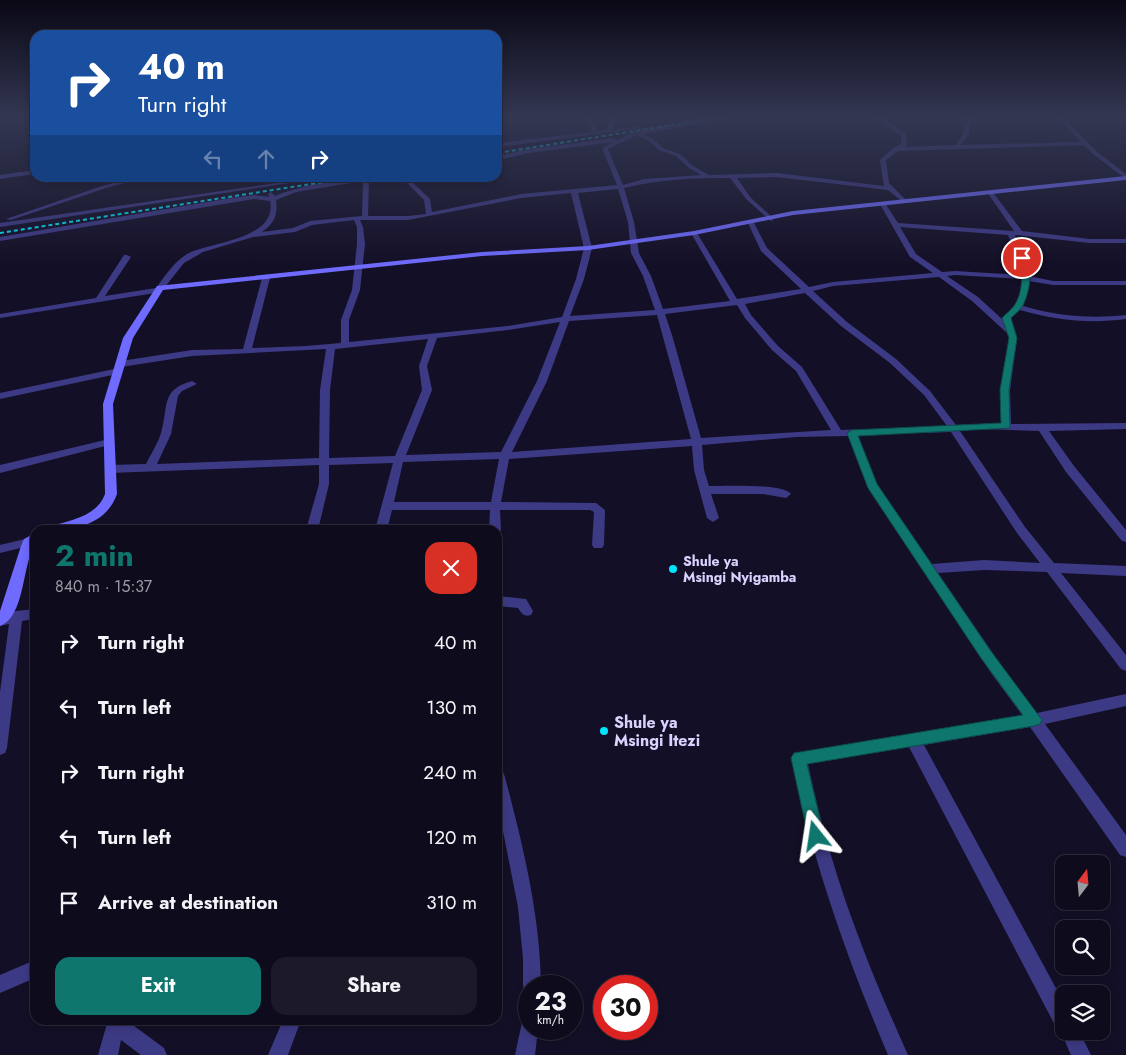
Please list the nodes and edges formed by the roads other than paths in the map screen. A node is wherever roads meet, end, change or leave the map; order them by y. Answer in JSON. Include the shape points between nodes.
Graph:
{"nodes":[{"id":1,"x":613,"y":167,"type":"edge"},
{"id":2,"x":692,"y":167,"type":"edge"},
{"id":3,"x":883,"y":167,"type":"edge"},
{"id":4,"x":1114,"y":167,"type":"edge"},
{"id":5,"x":30,"y":173,"type":"edge"},
{"id":6,"x":706,"y":175,"type":"junction"},
{"id":7,"x":0,"y":177,"type":"edge"},
{"id":8,"x":733,"y":177,"type":"junction"},
{"id":9,"x":1126,"y":178,"type":"edge"},
{"id":10,"x":124,"y":182,"type":"edge"},
{"id":11,"x":265,"y":182,"type":"edge"},
{"id":12,"x":271,"y":182,"type":"edge"},
{"id":13,"x":343,"y":182,"type":"edge"},
{"id":14,"x":367,"y":182,"type":"edge"},
{"id":15,"x":409,"y":182,"type":"edge"},
{"id":16,"x":621,"y":187,"type":"junction"},
{"id":17,"x":888,"y":188,"type":"junction"},
{"id":18,"x":574,"y":191,"type":"junction"},
{"id":19,"x":990,"y":192,"type":"junction"},
{"id":20,"x":272,"y":199,"type":"junction"},
{"id":21,"x":904,"y":201,"type":"junction"},
{"id":22,"x":883,"y":204,"type":"junction"},
{"id":23,"x":429,"y":215,"type":"junction"},
{"id":24,"x":365,"y":217,"type":"junction"},
{"id":25,"x":356,"y":218,"type":"junction"},
{"id":26,"x":771,"y":219,"type":"junction"},
{"id":27,"x":0,"y":221,"type":"edge"},
{"id":28,"x":751,"y":223,"type":"junction"},
{"id":29,"x":897,"y":224,"type":"junction"},
{"id":30,"x":0,"y":226,"type":"edge"},
{"id":31,"x":694,"y":233,"type":"junction"},
{"id":32,"x":255,"y":234,"type":"junction"},
{"id":33,"x":1016,"y":234,"type":"junction"},
{"id":34,"x":0,"y":239,"type":"edge"},
{"id":35,"x":1126,"y":241,"type":"edge"},
{"id":36,"x":632,"y":242,"type":"junction"},
{"id":37,"x":588,"y":248,"type":"junction"},
{"id":38,"x":126,"y":257,"type":"dead end"},
{"id":39,"x":358,"y":266,"type":"junction"},
{"id":40,"x":941,"y":275,"type":"junction"},
{"id":41,"x":1025,"y":277,"type":"junction"},
{"id":42,"x":266,"y":278,"type":"junction"},
{"id":43,"x":1126,"y":283,"type":"edge"},
{"id":44,"x":159,"y":289,"type":"junction"},
{"id":45,"x":807,"y":291,"type":"junction"},
{"id":46,"x":100,"y":298,"type":"junction"},
{"id":47,"x":737,"y":302,"type":"junction"},
{"id":48,"x":1018,"y":307,"type":"junction"},
{"id":49,"x":661,"y":311,"type":"junction"},
{"id":50,"x":0,"y":316,"type":"edge"},
{"id":51,"x":1126,"y":317,"type":"edge"},
{"id":52,"x":564,"y":319,"type":"junction"},
{"id":53,"x":1012,"y":334,"type":"junction"},
{"id":54,"x":434,"y":335,"type":"junction"},
{"id":55,"x":345,"y":345,"type":"junction"},
{"id":56,"x":331,"y":347,"type":"junction"},
{"id":57,"x":247,"y":351,"type":"junction"},
{"id":58,"x":120,"y":367,"type":"junction"},
{"id":59,"x":192,"y":384,"type":"dead end"},
{"id":60,"x":0,"y":396,"type":"edge"},
{"id":61,"x":1006,"y":426,"type":"junction"},
{"id":62,"x":1126,"y":426,"type":"edge"},
{"id":63,"x":1042,"y":428,"type":"junction"},
{"id":64,"x":954,"y":429,"type":"junction"},
{"id":65,"x":838,"y":433,"type":"junction"},
{"id":66,"x":852,"y":433,"type":"junction"},
{"id":67,"x":109,"y":442,"type":"junction"},
{"id":68,"x":697,"y":442,"type":"junction"},
{"id":69,"x":506,"y":455,"type":"junction"},
{"id":70,"x":399,"y":459,"type":"junction"},
{"id":71,"x":325,"y":461,"type":"junction"},
{"id":72,"x":150,"y":467,"type":"junction"},
{"id":73,"x":0,"y":469,"type":"edge"},
{"id":74,"x":110,"y":469,"type":"junction"},
{"id":75,"x":705,"y":490,"type":"junction"},
{"id":76,"x":786,"y":494,"type":"dead end"},
{"id":77,"x":388,"y":506,"type":"junction"},
{"id":78,"x":495,"y":507,"type":"junction"},
{"id":79,"x":713,"y":518,"type":"dead end"},
{"id":80,"x":67,"y":525,"type":"edge"},
{"id":81,"x":313,"y":525,"type":"edge"},
{"id":82,"x":382,"y":525,"type":"edge"},
{"id":83,"x":494,"y":525,"type":"edge"},
{"id":84,"x":1126,"y":538,"type":"edge"},
{"id":85,"x":30,"y":541,"type":"edge"},
{"id":86,"x":598,"y":544,"type":"dead end"},
{"id":87,"x":30,"y":546,"type":"edge"},
{"id":88,"x":0,"y":549,"type":"edge"},
{"id":89,"x":1050,"y":567,"type":"junction"},
{"id":90,"x":929,"y":569,"type":"junction"},
{"id":91,"x":1126,"y":571,"type":"edge"},
{"id":92,"x":502,"y":601,"type":"edge"},
{"id":93,"x":526,"y":611,"type":"dead end"},
{"id":94,"x":30,"y":615,"type":"edge"},
{"id":95,"x":16,"y":616,"type":"junction"},
{"id":96,"x":0,"y":620,"type":"edge"},
{"id":97,"x":1126,"y":665,"type":"edge"},
{"id":98,"x":1126,"y":700,"type":"edge"},
{"id":99,"x":1034,"y":720,"type":"junction"},
{"id":100,"x":914,"y":741,"type":"junction"},
{"id":101,"x":0,"y":748,"type":"edge"},
{"id":102,"x":502,"y":794,"type":"edge"},
{"id":103,"x":1126,"y":849,"type":"edge"},
{"id":104,"x":30,"y":971,"type":"edge"},
{"id":105,"x":532,"y":975,"type":"edge"},
{"id":106,"x":0,"y":984,"type":"edge"},
{"id":107,"x":1055,"y":1005,"type":"edge"},
{"id":108,"x":116,"y":1025,"type":"edge"},
{"id":109,"x":121,"y":1025,"type":"edge"},
{"id":110,"x":290,"y":1025,"type":"edge"},
{"id":111,"x":527,"y":1040,"type":"edge"},
{"id":112,"x":1074,"y":1040,"type":"edge"},
{"id":113,"x":108,"y":1055,"type":"edge"},
{"id":114,"x":158,"y":1055,"type":"edge"},
{"id":115,"x":278,"y":1055,"type":"edge"},
{"id":116,"x":525,"y":1055,"type":"edge"},
{"id":117,"x":898,"y":1055,"type":"edge"},
{"id":118,"x":1081,"y":1055,"type":"edge"}],
"edges":[{"from":1,"to":16,"type":"street"},
{"from":2,"to":6,"type":"street"},
{"from":3,"to":17,"type":"street"},
{"from":4,"to":9,"type":"street"},
{"from":5,"to":7,"type":"street"},
{"from":6,"to":8,"type":"street"},
{"from":6,"to":16,"type":"street","via":[[644,181]]},
{"from":8,"to":17,"type":"street","via":[[777,175]]},
{"from":8,"to":26,"type":"street","via":[[749,199]]},
{"from":9,"to":19,"type":"street"},
{"from":10,"to":27,"type":"street"},
{"from":11,"to":30,"type":"street"},
{"from":12,"to":20,"type":"street"},
{"from":13,"to":20,"type":"street","via":[[295,190]]},
{"from":14,"to":24,"type":"street"},
{"from":15,"to":23,"type":"street","via":[[427,199]]},
{"from":16,"to":18,"type":"street"},
{"from":16,"to":36,"type":"street","via":[[632,222]]},
{"from":17,"to":21,"type":"street"},
{"from":18,"to":23,"type":"street","via":[[521,196]]},
{"from":18,"to":37,"type":"street"},
{"from":19,"to":21,"type":"street"},
{"from":19,"to":33,"type":"street"},
{"from":20,"to":32,"type":"street","via":[[274,213],[271,220]]},
{"from":20,"to":34,"type":"street","via":[[231,200]]},
{"from":21,"to":22,"type":"street"},
{"from":22,"to":26,"type":"street","via":[[793,213]]},
{"from":22,"to":29,"type":"street"},
{"from":23,"to":24,"type":"street"},
{"from":24,"to":25,"type":"street"},
{"from":25,"to":32,"type":"street","via":[[314,222],[294,230]]},
{"from":25,"to":39,"type":"street","via":[[361,235]]},
{"from":26,"to":28,"type":"street"},
{"from":28,"to":31,"type":"street"},
{"from":28,"to":45,"type":"street","via":[[764,249]]},
{"from":29,"to":33,"type":"street"},
{"from":29,"to":40,"type":"street","via":[[913,254]]},
{"from":31,"to":36,"type":"street"},
{"from":31,"to":47,"type":"street"},
{"from":32,"to":44,"type":"street","via":[[190,255]]},
{"from":33,"to":35,"type":"street"},
{"from":33,"to":41,"type":"street","via":[[1026,269]]},
{"from":36,"to":37,"type":"street"},
{"from":36,"to":49,"type":"street"},
{"from":37,"to":39,"type":"street"},
{"from":37,"to":52,"type":"street"},
{"from":38,"to":46,"type":"street"},
{"from":39,"to":42,"type":"street"},
{"from":39,"to":55,"type":"street","via":[[356,290],[345,320]]},
{"from":40,"to":41,"type":"street"},
{"from":40,"to":45,"type":"street","via":[[833,284]]},
{"from":40,"to":53,"type":"street","via":[[975,299]]},
{"from":41,"to":43,"type":"street","via":[[1053,283]]},
{"from":41,"to":48,"type":"street"},
{"from":42,"to":44,"type":"street"},
{"from":42,"to":57,"type":"street"},
{"from":44,"to":46,"type":"street"},
{"from":44,"to":58,"type":"street","via":[[128,338]]},
{"from":45,"to":47,"type":"street"},
{"from":45,"to":64,"type":"street","via":[[893,361],[927,394]]},
{"from":46,"to":50,"type":"street","via":[[54,309]]},
{"from":47,"to":49,"type":"street"},
{"from":47,"to":65,"type":"street","via":[[774,346],[799,369]]},
{"from":48,"to":51,"type":"street","via":[[1065,319],[1097,321]]},
{"from":48,"to":53,"type":"street","via":[[1006,318]]},
{"from":49,"to":52,"type":"street"},
{"from":49,"to":68,"type":"street"},
{"from":52,"to":54,"type":"street"},
{"from":52,"to":69,"type":"street","via":[[542,382]]},
{"from":53,"to":61,"type":"street","via":[[1005,390]]},
{"from":54,"to":55,"type":"street"},
{"from":54,"to":70,"type":"street","via":[[423,366],[427,390]]},
{"from":55,"to":56,"type":"street"},
{"from":56,"to":57,"type":"street"},
{"from":56,"to":71,"type":"street","via":[[325,390]]},
{"from":57,"to":58,"type":"street","via":[[192,353]]},
{"from":58,"to":60,"type":"street"},
{"from":58,"to":67,"type":"street","via":[[108,404]]},
{"from":59,"to":72,"type":"street","via":[[173,395],[166,434]]},
{"from":61,"to":63,"type":"street"},
{"from":61,"to":64,"type":"street"},
{"from":62,"to":63,"type":"street"},
{"from":63,"to":84,"type":"street","via":[[1070,469]]},
{"from":64,"to":66,"type":"street"},
{"from":64,"to":89,"type":"street"},
{"from":65,"to":66,"type":"street"},
{"from":65,"to":68,"type":"street"},
{"from":66,"to":90,"type":"street","via":[[872,485]]},
{"from":67,"to":73,"type":"street"},
{"from":67,"to":74,"type":"street"},
{"from":68,"to":69,"type":"street"},
{"from":68,"to":75,"type":"street","via":[[699,470]]},
{"from":69,"to":70,"type":"street"},
{"from":69,"to":78,"type":"street"},
{"from":70,"to":71,"type":"street"},
{"from":70,"to":77,"type":"street"},
{"from":71,"to":72,"type":"street"},
{"from":71,"to":81,"type":"street","via":[[324,484]]},
{"from":72,"to":74,"type":"street"},
{"from":74,"to":80,"type":"street","via":[[110,494],[104,510]]},
{"from":75,"to":76,"type":"street","via":[[763,490]]},
{"from":75,"to":79,"type":"street"},
{"from":77,"to":78,"type":"street"},
{"from":77,"to":82,"type":"street"},
{"from":78,"to":83,"type":"street"},
{"from":78,"to":86,"type":"street","via":[[581,505],[598,508]]},
{"from":85,"to":88,"type":"street"},
{"from":87,"to":96,"type":"street","via":[[8,612]]},
{"from":89,"to":90,"type":"street","via":[[984,565]]},
{"from":89,"to":91,"type":"street"},
{"from":89,"to":97,"type":"street"},
{"from":90,"to":99,"type":"street"},
{"from":92,"to":93,"type":"street","via":[[522,603]]},
{"from":94,"to":95,"type":"street"},
{"from":95,"to":96,"type":"street"},
{"from":95,"to":101,"type":"street"},
{"from":98,"to":99,"type":"street"},
{"from":99,"to":100,"type":"street"},
{"from":99,"to":103,"type":"street"},
{"from":100,"to":107,"type":"street"},
{"from":100,"to":117,"type":"street","via":[[799,758],[820,854]]},
{"from":102,"to":105,"type":"street","via":[[523,882]]},
{"from":104,"to":106,"type":"street"},
{"from":108,"to":113,"type":"street"},
{"from":109,"to":114,"type":"street"},
{"from":110,"to":115,"type":"street"},
{"from":111,"to":116,"type":"street"},
{"from":112,"to":118,"type":"street"}]}
